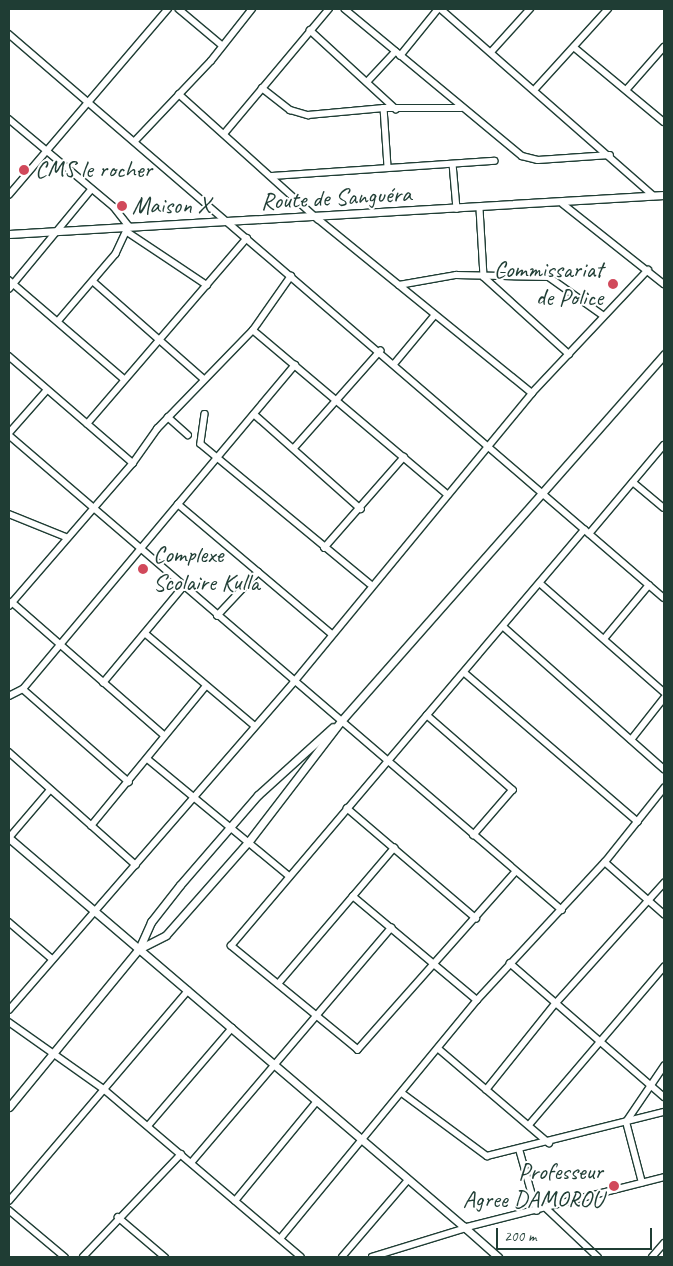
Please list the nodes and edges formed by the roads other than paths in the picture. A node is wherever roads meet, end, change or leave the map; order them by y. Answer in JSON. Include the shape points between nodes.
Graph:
{"nodes":[{"id":1,"x":168,"y":9,"type":"edge"},
{"id":2,"x":179,"y":9,"type":"edge"},
{"id":3,"x":252,"y":9,"type":"edge"},
{"id":4,"x":329,"y":9,"type":"edge"},
{"id":5,"x":345,"y":9,"type":"edge"},
{"id":6,"x":440,"y":9,"type":"edge"},
{"id":7,"x":530,"y":9,"type":"edge"},
{"id":8,"x":608,"y":9,"type":"edge"},
{"id":9,"x":310,"y":30,"type":"junction"},
{"id":10,"x":9,"y":34,"type":"edge"},
{"id":11,"x":223,"y":46,"type":"junction"},
{"id":12,"x":574,"y":47,"type":"junction"},
{"id":13,"x":664,"y":47,"type":"edge"},
{"id":14,"x":491,"y":52,"type":"junction"},
{"id":15,"x":398,"y":54,"type":"junction"},
{"id":16,"x":368,"y":81,"type":"junction"},
{"id":17,"x":262,"y":88,"type":"junction"},
{"id":18,"x":536,"y":88,"type":"junction"},
{"id":19,"x":627,"y":89,"type":"junction"},
{"id":20,"x":179,"y":94,"type":"junction"},
{"id":21,"x":90,"y":102,"type":"junction"},
{"id":22,"x":384,"y":108,"type":"junction"},
{"id":23,"x":461,"y":108,"type":"junction"},
{"id":24,"x":396,"y":109,"type":"junction"},
{"id":25,"x":9,"y":119,"type":"edge"},
{"id":26,"x":664,"y":122,"type":"edge"},
{"id":27,"x":224,"y":134,"type":"junction"},
{"id":28,"x":135,"y":141,"type":"junction"},
{"id":29,"x":46,"y":152,"type":"junction"},
{"id":30,"x":610,"y":155,"type":"junction"},
{"id":31,"x":494,"y":161,"type":"dead end"},
{"id":32,"x":453,"y":164,"type":"junction"},
{"id":33,"x":388,"y":167,"type":"junction"},
{"id":34,"x":272,"y":176,"type":"junction"},
{"id":35,"x":91,"y":190,"type":"junction"},
{"id":36,"x":9,"y":195,"type":"edge"},
{"id":37,"x":664,"y":195,"type":"edge"},
{"id":38,"x":654,"y":196,"type":"junction"},
{"id":39,"x":563,"y":204,"type":"junction"},
{"id":40,"x":480,"y":209,"type":"junction"},
{"id":41,"x":457,"y":210,"type":"junction"},
{"id":42,"x":318,"y":219,"type":"junction"},
{"id":43,"x":229,"y":223,"type":"junction"},
{"id":44,"x":129,"y":229,"type":"junction"},
{"id":45,"x":61,"y":230,"type":"junction"},
{"id":46,"x":9,"y":234,"type":"edge"},
{"id":47,"x":246,"y":238,"type":"junction"},
{"id":48,"x":648,"y":270,"type":"junction"},
{"id":49,"x":291,"y":276,"type":"junction"},
{"id":50,"x":484,"y":277,"type":"junction"},
{"id":51,"x":11,"y":282,"type":"edge"},
{"id":52,"x":94,"y":282,"type":"junction"},
{"id":53,"x":664,"y":284,"type":"edge"},
{"id":54,"x":207,"y":285,"type":"junction"},
{"id":55,"x":399,"y":285,"type":"junction"},
{"id":56,"x":9,"y":289,"type":"edge"},
{"id":57,"x":434,"y":316,"type":"junction"},
{"id":58,"x":604,"y":316,"type":"junction"},
{"id":59,"x":58,"y":322,"type":"junction"},
{"id":60,"x":253,"y":330,"type":"junction"},
{"id":61,"x":159,"y":336,"type":"junction"},
{"id":62,"x":380,"y":351,"type":"junction"},
{"id":63,"x":569,"y":354,"type":"junction"},
{"id":64,"x":664,"y":354,"type":"edge"},
{"id":65,"x":9,"y":356,"type":"edge"},
{"id":66,"x":395,"y":363,"type":"junction"},
{"id":67,"x":295,"y":365,"type":"junction"},
{"id":68,"x":203,"y":378,"type":"junction"},
{"id":69,"x":124,"y":380,"type":"junction"},
{"id":70,"x":48,"y":390,"type":"junction"},
{"id":71,"x":532,"y":393,"type":"junction"},
{"id":72,"x":338,"y":398,"type":"junction"},
{"id":73,"x":205,"y":414,"type":"dead end"},
{"id":74,"x":254,"y":414,"type":"junction"},
{"id":75,"x":168,"y":418,"type":"junction"},
{"id":76,"x":87,"y":424,"type":"junction"},
{"id":77,"x":9,"y":434,"type":"edge"},
{"id":78,"x":188,"y":435,"type":"dead end"},
{"id":79,"x":490,"y":445,"type":"junction"},
{"id":80,"x":664,"y":445,"type":"edge"},
{"id":81,"x":294,"y":448,"type":"junction"},
{"id":82,"x":404,"y":457,"type":"junction"},
{"id":83,"x":216,"y":458,"type":"junction"},
{"id":84,"x":133,"y":463,"type":"junction"},
{"id":85,"x":633,"y":482,"type":"junction"},
{"id":86,"x":543,"y":494,"type":"junction"},
{"id":87,"x":448,"y":495,"type":"junction"},
{"id":88,"x":178,"y":504,"type":"junction"},
{"id":89,"x":94,"y":508,"type":"junction"},
{"id":90,"x":664,"y":508,"type":"edge"},
{"id":91,"x":360,"y":509,"type":"junction"},
{"id":92,"x":9,"y":516,"type":"edge"},
{"id":93,"x":586,"y":532,"type":"junction"},
{"id":94,"x":66,"y":536,"type":"junction"},
{"id":95,"x":324,"y":548,"type":"junction"},
{"id":96,"x":138,"y":549,"type":"junction"},
{"id":97,"x":258,"y":572,"type":"junction"},
{"id":98,"x":370,"y":584,"type":"junction"},
{"id":99,"x":541,"y":584,"type":"junction"},
{"id":100,"x":649,"y":585,"type":"junction"},
{"id":101,"x":183,"y":587,"type":"junction"},
{"id":102,"x":663,"y":594,"type":"edge"},
{"id":103,"x":10,"y":604,"type":"edge"},
{"id":104,"x":217,"y":616,"type":"junction"},
{"id":105,"x":504,"y":627,"type":"junction"},
{"id":106,"x":145,"y":633,"type":"junction"},
{"id":107,"x":332,"y":634,"type":"junction"},
{"id":108,"x":604,"y":639,"type":"junction"},
{"id":109,"x":58,"y":643,"type":"junction"},
{"id":110,"x":465,"y":673,"type":"junction"},
{"id":111,"x":294,"y":682,"type":"junction"},
{"id":112,"x":103,"y":683,"type":"junction"},
{"id":113,"x":206,"y":686,"type":"junction"},
{"id":114,"x":23,"y":689,"type":"junction"},
{"id":115,"x":664,"y":692,"type":"edge"},
{"id":116,"x":9,"y":696,"type":"edge"},
{"id":117,"x":664,"y":698,"type":"edge"},
{"id":118,"x":427,"y":715,"type":"junction"},
{"id":119,"x":341,"y":721,"type":"junction"},
{"id":120,"x":255,"y":726,"type":"junction"},
{"id":121,"x":164,"y":736,"type":"junction"},
{"id":122,"x":631,"y":740,"type":"junction"},
{"id":123,"x":9,"y":752,"type":"edge"},
{"id":124,"x":149,"y":760,"type":"junction"},
{"id":125,"x":387,"y":760,"type":"junction"},
{"id":126,"x":664,"y":769,"type":"edge"},
{"id":127,"x":129,"y":782,"type":"junction"},
{"id":128,"x":664,"y":788,"type":"edge"},
{"id":129,"x":50,"y":790,"type":"junction"},
{"id":130,"x":191,"y":797,"type":"junction"},
{"id":131,"x":347,"y":808,"type":"junction"},
{"id":132,"x":638,"y":822,"type":"junction"},
{"id":133,"x":91,"y":826,"type":"junction"},
{"id":134,"x":230,"y":828,"type":"junction"},
{"id":135,"x":474,"y":835,"type":"junction"},
{"id":136,"x":9,"y":838,"type":"edge"},
{"id":137,"x":249,"y":841,"type":"junction"},
{"id":138,"x":394,"y":848,"type":"junction"},
{"id":139,"x":605,"y":862,"type":"junction"},
{"id":140,"x":136,"y":865,"type":"junction"},
{"id":141,"x":516,"y":872,"type":"junction"},
{"id":142,"x":288,"y":875,"type":"junction"},
{"id":143,"x":664,"y":883,"type":"edge"},
{"id":144,"x":353,"y":896,"type":"junction"},
{"id":145,"x":649,"y":899,"type":"junction"},
{"id":146,"x":562,"y":910,"type":"junction"},
{"id":147,"x":94,"y":912,"type":"junction"},
{"id":148,"x":664,"y":914,"type":"edge"},
{"id":149,"x":476,"y":918,"type":"junction"},
{"id":150,"x":9,"y":922,"type":"edge"},
{"id":151,"x":391,"y":928,"type":"junction"},
{"id":152,"x":139,"y":949,"type":"junction"},
{"id":153,"x":51,"y":958,"type":"junction"},
{"id":154,"x":510,"y":964,"type":"junction"},
{"id":155,"x":435,"y":965,"type":"junction"},
{"id":156,"x":664,"y":967,"type":"edge"},
{"id":157,"x":278,"y":984,"type":"junction"},
{"id":158,"x":188,"y":990,"type":"junction"},
{"id":159,"x":477,"y":1000,"type":"junction"},
{"id":160,"x":555,"y":1004,"type":"junction"},
{"id":161,"x":9,"y":1010,"type":"edge"},
{"id":162,"x":315,"y":1017,"type":"junction"},
{"id":163,"x":9,"y":1022,"type":"edge"},
{"id":164,"x":232,"y":1028,"type":"junction"},
{"id":165,"x":599,"y":1041,"type":"junction"},
{"id":166,"x":439,"y":1049,"type":"junction"},
{"id":167,"x":53,"y":1051,"type":"junction"},
{"id":168,"x":274,"y":1064,"type":"junction"},
{"id":169,"x":664,"y":1066,"type":"edge"},
{"id":170,"x":648,"y":1084,"type":"junction"},
{"id":171,"x":106,"y":1090,"type":"junction"},
{"id":172,"x":486,"y":1090,"type":"junction"},
{"id":173,"x":402,"y":1093,"type":"junction"},
{"id":174,"x":664,"y":1097,"type":"edge"},
{"id":175,"x":317,"y":1101,"type":"junction"},
{"id":176,"x":9,"y":1107,"type":"edge"},
{"id":177,"x":664,"y":1112,"type":"edge"},
{"id":178,"x":626,"y":1122,"type":"junction"},
{"id":179,"x":529,"y":1125,"type":"junction"},
{"id":180,"x":148,"y":1126,"type":"junction"},
{"id":181,"x":363,"y":1142,"type":"junction"},
{"id":182,"x":550,"y":1143,"type":"junction"},
{"id":183,"x":520,"y":1151,"type":"junction"},
{"id":184,"x":181,"y":1154,"type":"junction"},
{"id":185,"x":192,"y":1163,"type":"junction"},
{"id":186,"x":664,"y":1178,"type":"edge"},
{"id":187,"x":408,"y":1180,"type":"junction"},
{"id":188,"x":642,"y":1183,"type":"junction"},
{"id":189,"x":9,"y":1201,"type":"edge"},
{"id":190,"x":235,"y":1201,"type":"junction"},
{"id":191,"x":547,"y":1209,"type":"junction"},
{"id":192,"x":9,"y":1210,"type":"edge"},
{"id":193,"x":537,"y":1211,"type":"junction"},
{"id":194,"x":118,"y":1217,"type":"junction"},
{"id":195,"x":465,"y":1228,"type":"junction"},
{"id":196,"x":280,"y":1239,"type":"junction"},
{"id":197,"x":664,"y":1243,"type":"edge"},
{"id":198,"x":298,"y":1256,"type":"edge"},
{"id":199,"x":65,"y":1257,"type":"edge"},
{"id":200,"x":83,"y":1257,"type":"edge"},
{"id":201,"x":165,"y":1257,"type":"edge"},
{"id":202,"x":342,"y":1257,"type":"edge"},
{"id":203,"x":372,"y":1257,"type":"edge"},
{"id":204,"x":498,"y":1257,"type":"edge"},
{"id":205,"x":598,"y":1257,"type":"edge"},
{"id":206,"x":652,"y":1257,"type":"edge"}],
"edges":[{"from":1,"to":21,"type":"street"},
{"from":2,"to":11,"type":"street"},
{"from":3,"to":11,"type":"street"},
{"from":4,"to":9,"type":"street"},
{"from":5,"to":15,"type":"street"},
{"from":6,"to":14,"type":"street"},
{"from":6,"to":15,"type":"street"},
{"from":7,"to":14,"type":"street"},
{"from":8,"to":12,"type":"street"},
{"from":9,"to":16,"type":"street"},
{"from":9,"to":17,"type":"street"},
{"from":10,"to":21,"type":"street"},
{"from":11,"to":20,"type":"street"},
{"from":12,"to":18,"type":"street"},
{"from":12,"to":19,"type":"street"},
{"from":13,"to":19,"type":"street"},
{"from":14,"to":18,"type":"street"},
{"from":15,"to":16,"type":"street"},
{"from":15,"to":23,"type":"street"},
{"from":16,"to":24,"type":"street"},
{"from":17,"to":22,"type":"street","via":[[302,115]]},
{"from":17,"to":27,"type":"street"},
{"from":18,"to":30,"type":"street"},
{"from":19,"to":26,"type":"street"},
{"from":20,"to":27,"type":"street"},
{"from":20,"to":28,"type":"street"},
{"from":21,"to":28,"type":"street"},
{"from":21,"to":29,"type":"street"},
{"from":22,"to":24,"type":"street"},
{"from":22,"to":33,"type":"street"},
{"from":23,"to":24,"type":"street"},
{"from":23,"to":30,"type":"street","via":[[528,158]]},
{"from":25,"to":29,"type":"street"},
{"from":27,"to":34,"type":"street"},
{"from":28,"to":43,"type":"street"},
{"from":29,"to":35,"type":"street"},
{"from":29,"to":36,"type":"street"},
{"from":30,"to":38,"type":"street"},
{"from":31,"to":32,"type":"street"},
{"from":32,"to":33,"type":"street"},
{"from":32,"to":41,"type":"street"},
{"from":33,"to":34,"type":"street"},
{"from":34,"to":42,"type":"street"},
{"from":35,"to":44,"type":"street"},
{"from":35,"to":45,"type":"street"},
{"from":37,"to":38,"type":"street","name":"Route de Sanguéra"},
{"from":38,"to":39,"type":"street","name":"Route de Sanguéra"},
{"from":39,"to":40,"type":"street","name":"Route de Sanguéra"},
{"from":39,"to":48,"type":"street"},
{"from":40,"to":41,"type":"street","name":"Route de Sanguéra"},
{"from":40,"to":50,"type":"street"},
{"from":41,"to":42,"type":"street","name":"Route de Sanguéra"},
{"from":42,"to":43,"type":"street","name":"Route de Sanguéra"},
{"from":42,"to":55,"type":"street"},
{"from":43,"to":44,"type":"street","name":"Route de Sanguéra"},
{"from":43,"to":47,"type":"street"},
{"from":44,"to":45,"type":"street","name":"Route de Sanguéra"},
{"from":44,"to":52,"type":"street"},
{"from":44,"to":54,"type":"street"},
{"from":45,"to":46,"type":"street","name":"Route de Sanguéra"},
{"from":45,"to":51,"type":"street"},
{"from":47,"to":49,"type":"street"},
{"from":47,"to":54,"type":"street"},
{"from":48,"to":53,"type":"street"},
{"from":48,"to":58,"type":"street"},
{"from":49,"to":60,"type":"street"},
{"from":49,"to":62,"type":"street"},
{"from":50,"to":55,"type":"street","via":[[446,276]]},
{"from":50,"to":58,"type":"street","via":[[555,278]]},
{"from":50,"to":63,"type":"street"},
{"from":51,"to":56,"type":"street"},
{"from":51,"to":59,"type":"street"},
{"from":52,"to":59,"type":"street"},
{"from":52,"to":61,"type":"street"},
{"from":54,"to":61,"type":"street"},
{"from":55,"to":57,"type":"street"},
{"from":57,"to":66,"type":"street"},
{"from":57,"to":71,"type":"street"},
{"from":58,"to":63,"type":"street"},
{"from":59,"to":69,"type":"street"},
{"from":60,"to":67,"type":"street"},
{"from":60,"to":68,"type":"street"},
{"from":61,"to":68,"type":"street"},
{"from":61,"to":69,"type":"street"},
{"from":62,"to":66,"type":"street"},
{"from":62,"to":72,"type":"street"},
{"from":63,"to":71,"type":"street"},
{"from":64,"to":86,"type":"street"},
{"from":65,"to":70,"type":"street"},
{"from":66,"to":79,"type":"street"},
{"from":67,"to":72,"type":"street"},
{"from":67,"to":74,"type":"street"},
{"from":68,"to":75,"type":"street"},
{"from":69,"to":76,"type":"street"},
{"from":70,"to":76,"type":"street"},
{"from":70,"to":77,"type":"street"},
{"from":71,"to":79,"type":"street"},
{"from":72,"to":81,"type":"street"},
{"from":72,"to":82,"type":"street"},
{"from":73,"to":83,"type":"street","via":[[199,440]]},
{"from":74,"to":81,"type":"street"},
{"from":74,"to":83,"type":"street"},
{"from":75,"to":78,"type":"street"},
{"from":75,"to":84,"type":"street"},
{"from":76,"to":84,"type":"street"},
{"from":77,"to":89,"type":"street"},
{"from":79,"to":86,"type":"street"},
{"from":79,"to":87,"type":"street"},
{"from":80,"to":85,"type":"street"},
{"from":81,"to":91,"type":"street"},
{"from":82,"to":87,"type":"street"},
{"from":82,"to":91,"type":"street"},
{"from":83,"to":88,"type":"street"},
{"from":83,"to":95,"type":"street"},
{"from":84,"to":89,"type":"street"},
{"from":85,"to":90,"type":"street"},
{"from":85,"to":93,"type":"street"},
{"from":86,"to":93,"type":"street"},
{"from":86,"to":119,"type":"street"},
{"from":87,"to":98,"type":"street"},
{"from":88,"to":96,"type":"street"},
{"from":88,"to":97,"type":"street"},
{"from":89,"to":94,"type":"street"},
{"from":89,"to":96,"type":"street"},
{"from":91,"to":95,"type":"street"},
{"from":92,"to":94,"type":"street"},
{"from":93,"to":99,"type":"street"},
{"from":93,"to":100,"type":"street"},
{"from":94,"to":103,"type":"street"},
{"from":95,"to":98,"type":"street"},
{"from":96,"to":101,"type":"street"},
{"from":96,"to":109,"type":"street"},
{"from":97,"to":104,"type":"street"},
{"from":97,"to":107,"type":"street"},
{"from":98,"to":107,"type":"street"},
{"from":99,"to":105,"type":"street"},
{"from":99,"to":108,"type":"street"},
{"from":100,"to":102,"type":"street"},
{"from":100,"to":108,"type":"street"},
{"from":101,"to":104,"type":"street"},
{"from":101,"to":106,"type":"street"},
{"from":103,"to":109,"type":"street"},
{"from":104,"to":111,"type":"street"},
{"from":105,"to":110,"type":"street"},
{"from":105,"to":122,"type":"street"},
{"from":106,"to":112,"type":"street"},
{"from":106,"to":113,"type":"street"},
{"from":107,"to":111,"type":"street"},
{"from":108,"to":115,"type":"street"},
{"from":109,"to":112,"type":"street"},
{"from":109,"to":114,"type":"street"},
{"from":110,"to":118,"type":"street"},
{"from":110,"to":132,"type":"street"},
{"from":111,"to":119,"type":"street"},
{"from":111,"to":120,"type":"street"},
{"from":112,"to":121,"type":"street"},
{"from":113,"to":120,"type":"street"},
{"from":113,"to":121,"type":"street"},
{"from":114,"to":116,"type":"street"},
{"from":114,"to":127,"type":"street"},
{"from":117,"to":122,"type":"street"},
{"from":118,"to":125,"type":"street"},
{"from":118,"to":135,"type":"street","via":[[513,790]]},
{"from":119,"to":125,"type":"street"},
{"from":119,"to":134,"type":"street","via":[[289,765]]},
{"from":119,"to":137,"type":"street"},
{"from":120,"to":130,"type":"street"},
{"from":121,"to":124,"type":"street"},
{"from":122,"to":126,"type":"street"},
{"from":123,"to":129,"type":"street"},
{"from":124,"to":127,"type":"street"},
{"from":124,"to":130,"type":"street"},
{"from":125,"to":131,"type":"street"},
{"from":125,"to":135,"type":"street"},
{"from":127,"to":133,"type":"street"},
{"from":128,"to":132,"type":"street"},
{"from":129,"to":133,"type":"street"},
{"from":129,"to":136,"type":"street"},
{"from":130,"to":134,"type":"street"},
{"from":130,"to":140,"type":"street"},
{"from":131,"to":138,"type":"street"},
{"from":131,"to":142,"type":"street"},
{"from":132,"to":139,"type":"street"},
{"from":133,"to":140,"type":"street"},
{"from":134,"to":137,"type":"street"},
{"from":134,"to":152,"type":"street","via":[[151,922]]},
{"from":135,"to":141,"type":"street"},
{"from":136,"to":147,"type":"street"},
{"from":137,"to":142,"type":"street"},
{"from":137,"to":152,"type":"street","via":[[166,935]]},
{"from":138,"to":144,"type":"street"},
{"from":138,"to":149,"type":"street"},
{"from":139,"to":145,"type":"street"},
{"from":139,"to":146,"type":"street"},
{"from":140,"to":147,"type":"street"},
{"from":141,"to":146,"type":"street"},
{"from":141,"to":149,"type":"street"},
{"from":142,"to":157,"type":"street","via":[[231,946]]},
{"from":143,"to":145,"type":"street"},
{"from":144,"to":151,"type":"street"},
{"from":144,"to":157,"type":"street"},
{"from":145,"to":148,"type":"street"},
{"from":145,"to":160,"type":"street"},
{"from":146,"to":154,"type":"street"},
{"from":147,"to":152,"type":"street"},
{"from":147,"to":153,"type":"street"},
{"from":149,"to":155,"type":"street"},
{"from":150,"to":153,"type":"street"},
{"from":151,"to":155,"type":"street"},
{"from":151,"to":162,"type":"street"},
{"from":152,"to":158,"type":"street"},
{"from":152,"to":167,"type":"street"},
{"from":153,"to":161,"type":"street"},
{"from":154,"to":159,"type":"street"},
{"from":154,"to":160,"type":"street"},
{"from":155,"to":159,"type":"street"},
{"from":155,"to":162,"type":"street","via":[[362,1049],[352,1049]]},
{"from":156,"to":165,"type":"street"},
{"from":157,"to":162,"type":"street"},
{"from":158,"to":164,"type":"street"},
{"from":158,"to":171,"type":"street"},
{"from":159,"to":166,"type":"street"},
{"from":160,"to":165,"type":"street"},
{"from":160,"to":172,"type":"street"},
{"from":162,"to":168,"type":"street"},
{"from":163,"to":167,"type":"street"},
{"from":164,"to":168,"type":"street"},
{"from":164,"to":180,"type":"street"},
{"from":165,"to":170,"type":"street"},
{"from":165,"to":179,"type":"street"},
{"from":166,"to":172,"type":"street"},
{"from":166,"to":173,"type":"street"},
{"from":167,"to":171,"type":"street"},
{"from":167,"to":176,"type":"street"},
{"from":168,"to":175,"type":"street"},
{"from":168,"to":185,"type":"street"},
{"from":169,"to":170,"type":"street"},
{"from":170,"to":174,"type":"street"},
{"from":170,"to":178,"type":"street"},
{"from":171,"to":180,"type":"street"},
{"from":171,"to":189,"type":"street"},
{"from":172,"to":179,"type":"street"},
{"from":173,"to":181,"type":"street"},
{"from":173,"to":183,"type":"street","via":[[481,1154]]},
{"from":175,"to":181,"type":"street"},
{"from":175,"to":190,"type":"street"},
{"from":177,"to":178,"type":"street"},
{"from":178,"to":182,"type":"street"},
{"from":178,"to":188,"type":"street"},
{"from":179,"to":182,"type":"street"},
{"from":180,"to":184,"type":"street"},
{"from":181,"to":187,"type":"street"},
{"from":181,"to":196,"type":"street"},
{"from":182,"to":183,"type":"street"},
{"from":183,"to":193,"type":"street"},
{"from":184,"to":185,"type":"street"},
{"from":184,"to":194,"type":"street"},
{"from":185,"to":190,"type":"street"},
{"from":186,"to":188,"type":"street"},
{"from":187,"to":195,"type":"street"},
{"from":187,"to":202,"type":"street"},
{"from":188,"to":191,"type":"street"},
{"from":190,"to":196,"type":"street"},
{"from":191,"to":193,"type":"street"},
{"from":191,"to":205,"type":"street"},
{"from":192,"to":199,"type":"street"},
{"from":193,"to":195,"type":"street"},
{"from":194,"to":200,"type":"street"},
{"from":194,"to":201,"type":"street"},
{"from":195,"to":203,"type":"street"},
{"from":195,"to":204,"type":"street"},
{"from":196,"to":198,"type":"street"},
{"from":197,"to":206,"type":"street"}]}
